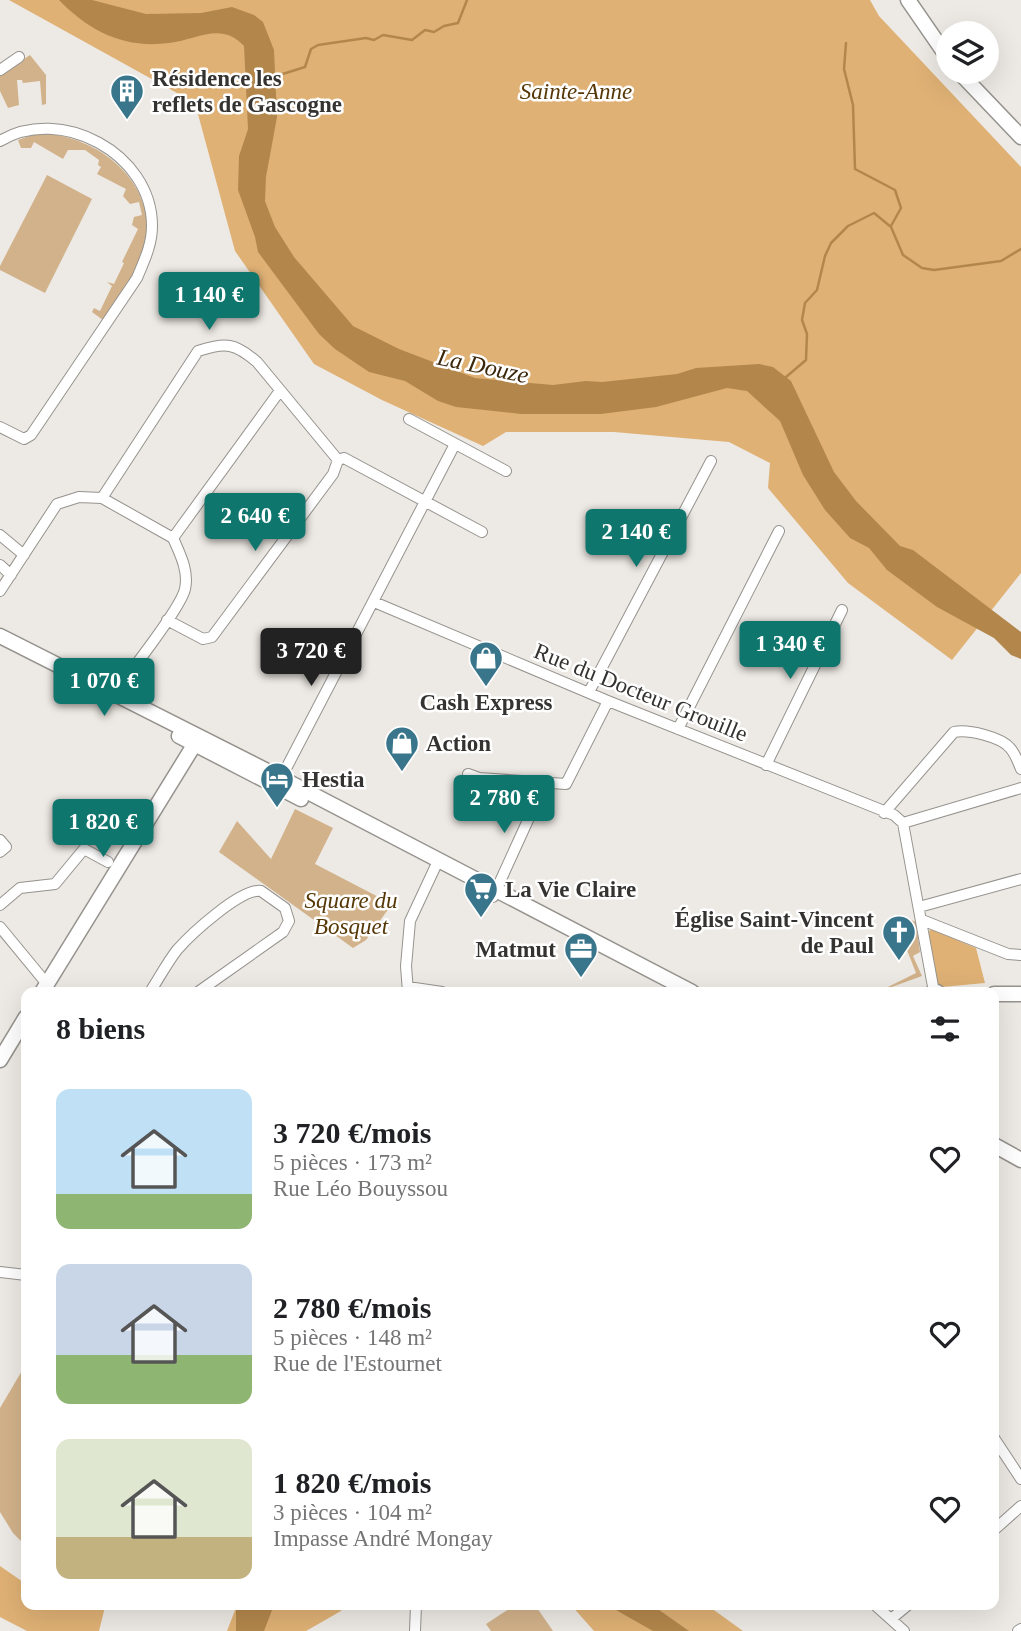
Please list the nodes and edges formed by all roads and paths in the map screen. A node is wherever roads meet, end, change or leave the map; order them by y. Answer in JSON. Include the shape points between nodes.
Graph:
{"nodes":[{"id":1,"x":908,"y":0,"type":"edge"},
{"id":2,"x":936,"y":41,"type":"edge"},
{"id":3,"x":19,"y":57,"type":"dead end"},
{"id":4,"x":0,"y":70,"type":"edge"},
{"id":5,"x":970,"y":84,"type":"edge"},
{"id":6,"x":1021,"y":137,"type":"edge"},
{"id":7,"x":0,"y":141,"type":"edge"},
{"id":8,"x":279,"y":393,"type":"junction"},
{"id":9,"x":409,"y":419,"type":"dead end"},
{"id":10,"x":0,"y":427,"type":"edge"},
{"id":11,"x":455,"y":444,"type":"junction"},
{"id":12,"x":338,"y":460,"type":"junction"},
{"id":13,"x":711,"y":461,"type":"dead end"},
{"id":14,"x":506,"y":471,"type":"dead end"},
{"id":15,"x":102,"y":498,"type":"junction"},
{"id":16,"x":425,"y":502,"type":"junction"},
{"id":17,"x":779,"y":531,"type":"dead end"},
{"id":18,"x":482,"y":532,"type":"dead end"},
{"id":19,"x":0,"y":535,"type":"edge"},
{"id":20,"x":173,"y":538,"type":"junction"},
{"id":21,"x":24,"y":555,"type":"junction"},
{"id":22,"x":0,"y":565,"type":"edge"},
{"id":23,"x":11,"y":575,"type":"junction"},
{"id":24,"x":0,"y":591,"type":"edge"},
{"id":25,"x":374,"y":603,"type":"junction"},
{"id":26,"x":842,"y":610,"type":"dead end"},
{"id":27,"x":167,"y":620,"type":"junction"},
{"id":28,"x":0,"y":636,"type":"edge"},
{"id":29,"x":0,"y":644,"type":"edge"},
{"id":30,"x":589,"y":692,"type":"junction"},
{"id":31,"x":111,"y":696,"type":"junction"},
{"id":32,"x":608,"y":701,"type":"junction"},
{"id":33,"x":678,"y":729,"type":"junction"},
{"id":34,"x":197,"y":740,"type":"junction"},
{"id":35,"x":766,"y":765,"type":"junction"},
{"id":36,"x":1021,"y":769,"type":"edge"},
{"id":37,"x":468,"y":774,"type":"dead end"},
{"id":38,"x":279,"y":782,"type":"junction"},
{"id":39,"x":544,"y":785,"type":"junction"},
{"id":40,"x":1021,"y":788,"type":"edge"},
{"id":41,"x":889,"y":814,"type":"junction"},
{"id":42,"x":903,"y":823,"type":"junction"},
{"id":43,"x":0,"y":840,"type":"edge"},
{"id":44,"x":0,"y":852,"type":"edge"},
{"id":45,"x":108,"y":862,"type":"dead end"},
{"id":46,"x":437,"y":864,"type":"junction"},
{"id":47,"x":1021,"y":878,"type":"edge"},
{"id":48,"x":495,"y":894,"type":"junction"},
{"id":49,"x":0,"y":905,"type":"edge"},
{"id":50,"x":919,"y":907,"type":"junction"},
{"id":51,"x":922,"y":920,"type":"junction"},
{"id":52,"x":0,"y":927,"type":"edge"},
{"id":53,"x":1021,"y":955,"type":"edge"},
{"id":54,"x":43,"y":987,"type":"edge"},
{"id":55,"x":45,"y":987,"type":"edge"},
{"id":56,"x":154,"y":987,"type":"edge"},
{"id":57,"x":205,"y":987,"type":"edge"},
{"id":58,"x":408,"y":987,"type":"edge"},
{"id":59,"x":668,"y":987,"type":"edge"},
{"id":60,"x":682,"y":987,"type":"edge"},
{"id":61,"x":934,"y":987,"type":"edge"},
{"id":62,"x":999,"y":994,"type":"edge"},
{"id":63,"x":1021,"y":995,"type":"edge"},
{"id":64,"x":21,"y":1025,"type":"edge"},
{"id":65,"x":0,"y":1060,"type":"edge"},
{"id":66,"x":999,"y":1148,"type":"edge"},
{"id":67,"x":999,"y":1157,"type":"edge"},
{"id":68,"x":1021,"y":1160,"type":"edge"},
{"id":69,"x":1021,"y":1168,"type":"edge"},
{"id":70,"x":0,"y":1272,"type":"edge"},
{"id":71,"x":21,"y":1274,"type":"edge"},
{"id":72,"x":999,"y":1446,"type":"edge"},
{"id":73,"x":1021,"y":1479,"type":"edge"},
{"id":74,"x":1021,"y":1506,"type":"edge"},
{"id":75,"x":999,"y":1526,"type":"edge"},
{"id":76,"x":416,"y":1610,"type":"edge"},
{"id":77,"x":881,"y":1610,"type":"edge"},
{"id":78,"x":902,"y":1610,"type":"edge"},
{"id":79,"x":891,"y":1619,"type":"junction"},
{"id":80,"x":415,"y":1631,"type":"edge"},
{"id":81,"x":904,"y":1631,"type":"edge"}],
"edges":[{"from":1,"to":2,"type":"main road"},
{"from":3,"to":4,"type":"street"},
{"from":5,"to":6,"type":"main road"},
{"from":7,"to":10,"type":"street","via":[[29,128],[49,127],[97,142],[124,160],[142,187],[152,224],[137,278],[31,435],[24,439]]},
{"from":8,"to":12,"type":"street"},
{"from":8,"to":15,"type":"street","via":[[242,349],[221,344],[198,351]]},
{"from":8,"to":20,"type":"street"},
{"from":9,"to":11,"type":"street"},
{"from":11,"to":14,"type":"street"},
{"from":11,"to":16,"type":"street"},
{"from":12,"to":16,"type":"street","via":[[344,458]]},
{"from":12,"to":27,"type":"street","via":[[212,637],[203,639]]},
{"from":13,"to":30,"type":"street"},
{"from":15,"to":20,"type":"street"},
{"from":15,"to":21,"type":"street","via":[[79,497],[57,505]]},
{"from":16,"to":18,"type":"street"},
{"from":16,"to":25,"type":"street"},
{"from":17,"to":33,"type":"street"},
{"from":19,"to":21,"type":"street"},
{"from":20,"to":27,"type":"street","via":[[184,561],[185,589]]},
{"from":21,"to":23,"type":"street"},
{"from":22,"to":23,"type":"street"},
{"from":23,"to":24,"type":"street"},
{"from":25,"to":30,"type":"street","name":"Rue du Docteur Grouille"},
{"from":25,"to":38,"type":"street"},
{"from":26,"to":35,"type":"street"},
{"from":27,"to":31,"type":"street"},
{"from":28,"to":31,"type":"main road"},
{"from":29,"to":31,"type":"main road"},
{"from":30,"to":32,"type":"street","name":"Rue du Docteur Grouille"},
{"from":31,"to":34,"type":"main road"},
{"from":32,"to":33,"type":"street","name":"Rue du Docteur Grouille"},
{"from":32,"to":39,"type":"street","via":[[566,784]]},
{"from":33,"to":35,"type":"street","name":"Rue du Docteur Grouille"},
{"from":34,"to":38,"type":"main road"},
{"from":34,"to":55,"type":"main road"},
{"from":35,"to":41,"type":"street","name":"Rue du Docteur Grouille"},
{"from":36,"to":41,"type":"street","via":[[1003,742],[962,730],[954,732]]},
{"from":37,"to":39,"type":"street"},
{"from":38,"to":46,"type":"main road"},
{"from":39,"to":48,"type":"street"},
{"from":40,"to":42,"type":"street"},
{"from":41,"to":42,"type":"street","name":"Rue du Docteur Grouille"},
{"from":42,"to":50,"type":"street"},
{"from":43,"to":44,"type":"street","via":[[6,848]]},
{"from":45,"to":49,"type":"street","via":[[84,849],[55,884],[20,888]]},
{"from":46,"to":48,"type":"main road"},
{"from":46,"to":58,"type":"street","via":[[410,921]]},
{"from":47,"to":50,"type":"street"},
{"from":48,"to":59,"type":"main road"},
{"from":48,"to":60,"type":"main road"},
{"from":50,"to":51,"type":"street"},
{"from":51,"to":53,"type":"street"},
{"from":51,"to":61,"type":"street"},
{"from":52,"to":54,"type":"street"},
{"from":56,"to":57,"type":"street","via":[[191,936],[245,893],[261,891],[285,908],[289,921],[283,932]]},
{"from":62,"to":63,"type":"main road"},
{"from":64,"to":65,"type":"main road"},
{"from":66,"to":68,"type":"main road"},
{"from":67,"to":69,"type":"main road"},
{"from":70,"to":71,"type":"street"},
{"from":72,"to":73,"type":"street"},
{"from":74,"to":75,"type":"street"},
{"from":76,"to":80,"type":"street"},
{"from":77,"to":79,"type":"street"},
{"from":78,"to":79,"type":"street"},
{"from":79,"to":81,"type":"street"}]}
